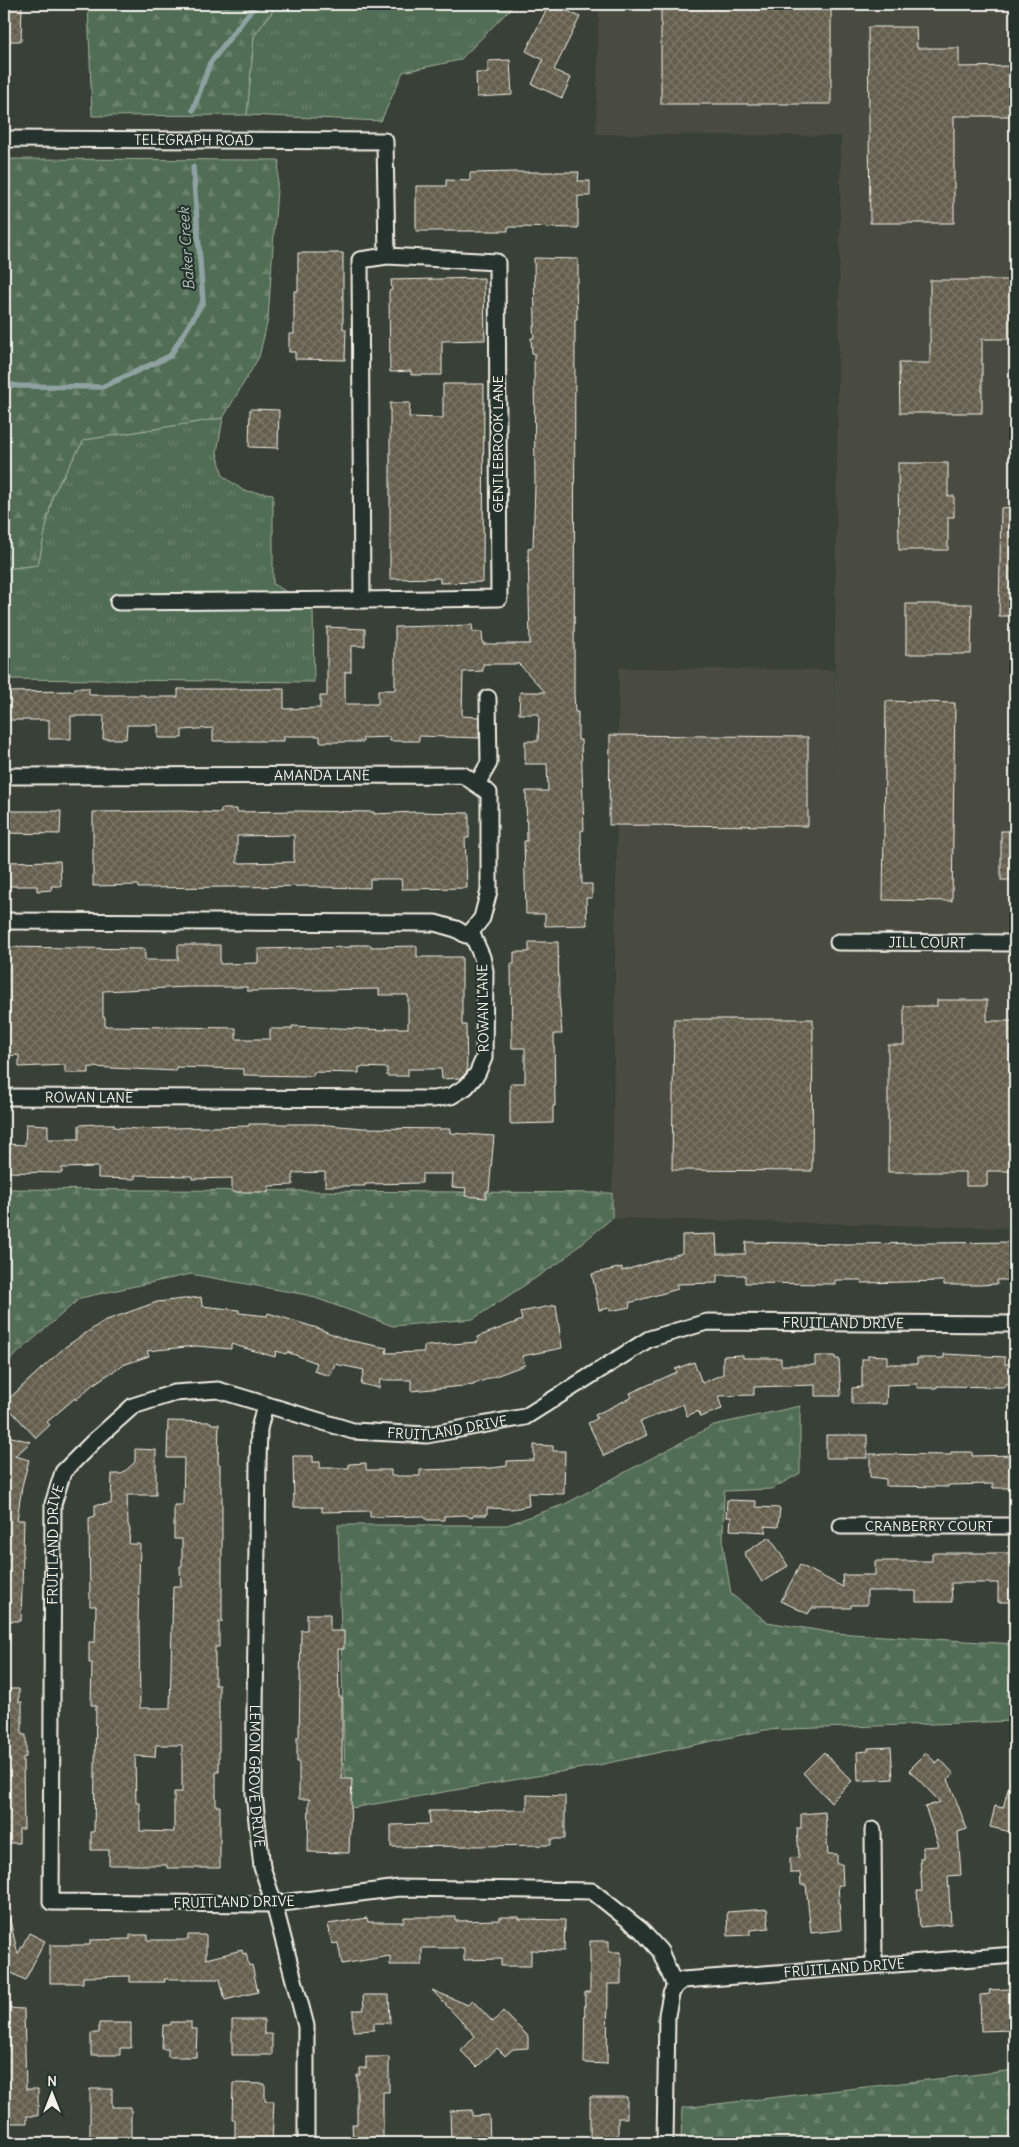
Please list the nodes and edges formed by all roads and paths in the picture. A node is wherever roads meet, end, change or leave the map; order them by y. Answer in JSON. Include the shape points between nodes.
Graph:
{"nodes":[{"id":1,"x":4,"y":139,"type":"edge"},
{"id":2,"x":387,"y":256,"type":"junction"},
{"id":3,"x":362,"y":600,"type":"junction"},
{"id":4,"x":118,"y":602,"type":"dead end"},
{"id":5,"x":488,"y":698,"type":"dead end"},
{"id":6,"x":4,"y":776,"type":"edge"},
{"id":7,"x":477,"y":784,"type":"junction"},
{"id":8,"x":4,"y":921,"type":"edge"},
{"id":9,"x":471,"y":932,"type":"junction"},
{"id":10,"x":838,"y":942,"type":"dead end"},
{"id":11,"x":1015,"y":943,"type":"edge"},
{"id":12,"x":4,"y":1097,"type":"edge"},
{"id":13,"x":1015,"y":1324,"type":"edge"},
{"id":14,"x":265,"y":1405,"type":"junction"},
{"id":15,"x":841,"y":1526,"type":"dead end"},
{"id":16,"x":1015,"y":1526,"type":"edge"},
{"id":17,"x":873,"y":1830,"type":"dead end"},
{"id":18,"x":274,"y":1904,"type":"junction"},
{"id":19,"x":1015,"y":1955,"type":"edge"},
{"id":20,"x":874,"y":1965,"type":"junction"},
{"id":21,"x":675,"y":1986,"type":"junction"},
{"id":22,"x":306,"y":2143,"type":"edge"},
{"id":23,"x":665,"y":2143,"type":"edge"}],
"edges":[{"from":1,"to":2,"type":"street","name":"TELEGRAPH ROAD","via":[[385,141]]},
{"from":2,"to":3,"type":"street","name":"GENTLEBROOK LANE","via":[[360,260]]},
{"from":2,"to":3,"type":"street","name":"GENTLEBROOK LANE","via":[[497,262],[499,598]]},
{"from":3,"to":4,"type":"street","name":"GENTLEBROOK LANE"},
{"from":5,"to":7,"type":"street","via":[[489,763]]},
{"from":6,"to":7,"type":"street","name":"AMANDA LANE","via":[[463,775]]},
{"from":7,"to":9,"type":"street","via":[[489,793],[489,891],[482,918]]},
{"from":8,"to":9,"type":"street","via":[[436,923],[466,935]]},
{"from":9,"to":12,"type":"street","name":"ROWAN LANE","via":[[485,971],[484,1058],[466,1087],[451,1096],[434,1099]]},
{"from":10,"to":11,"type":"street","name":"JILL COURT"},
{"from":13,"to":14,"type":"street","name":"FRUITLAND DRIVE","via":[[707,1322],[649,1339],[525,1417],[427,1435],[353,1431]]},
{"from":14,"to":18,"type":"street","name":"LEMON GROVE DRIVE","via":[[259,1429],[258,1461],[254,1794],[262,1867]]},
{"from":14,"to":18,"type":"street","name":"FRUITLAND DRIVE","via":[[218,1390],[174,1393],[133,1406],[63,1472],[53,1504],[51,1902]]},
{"from":15,"to":16,"type":"street","name":"CRANBERRY COURT"},
{"from":17,"to":20,"type":"street"},
{"from":18,"to":21,"type":"street","name":"FRUITLAND DRIVE","via":[[399,1888],[592,1891],[641,1930],[660,1951]]},
{"from":18,"to":22,"type":"street","name":"LEMON GROVE DRIVE","via":[[306,2026]]},
{"from":19,"to":20,"type":"street","name":"FRUITLAND DRIVE"},
{"from":20,"to":21,"type":"street","name":"FRUITLAND DRIVE","via":[[689,1978]]},
{"from":21,"to":23,"type":"street","via":[[667,2015]]}]}
